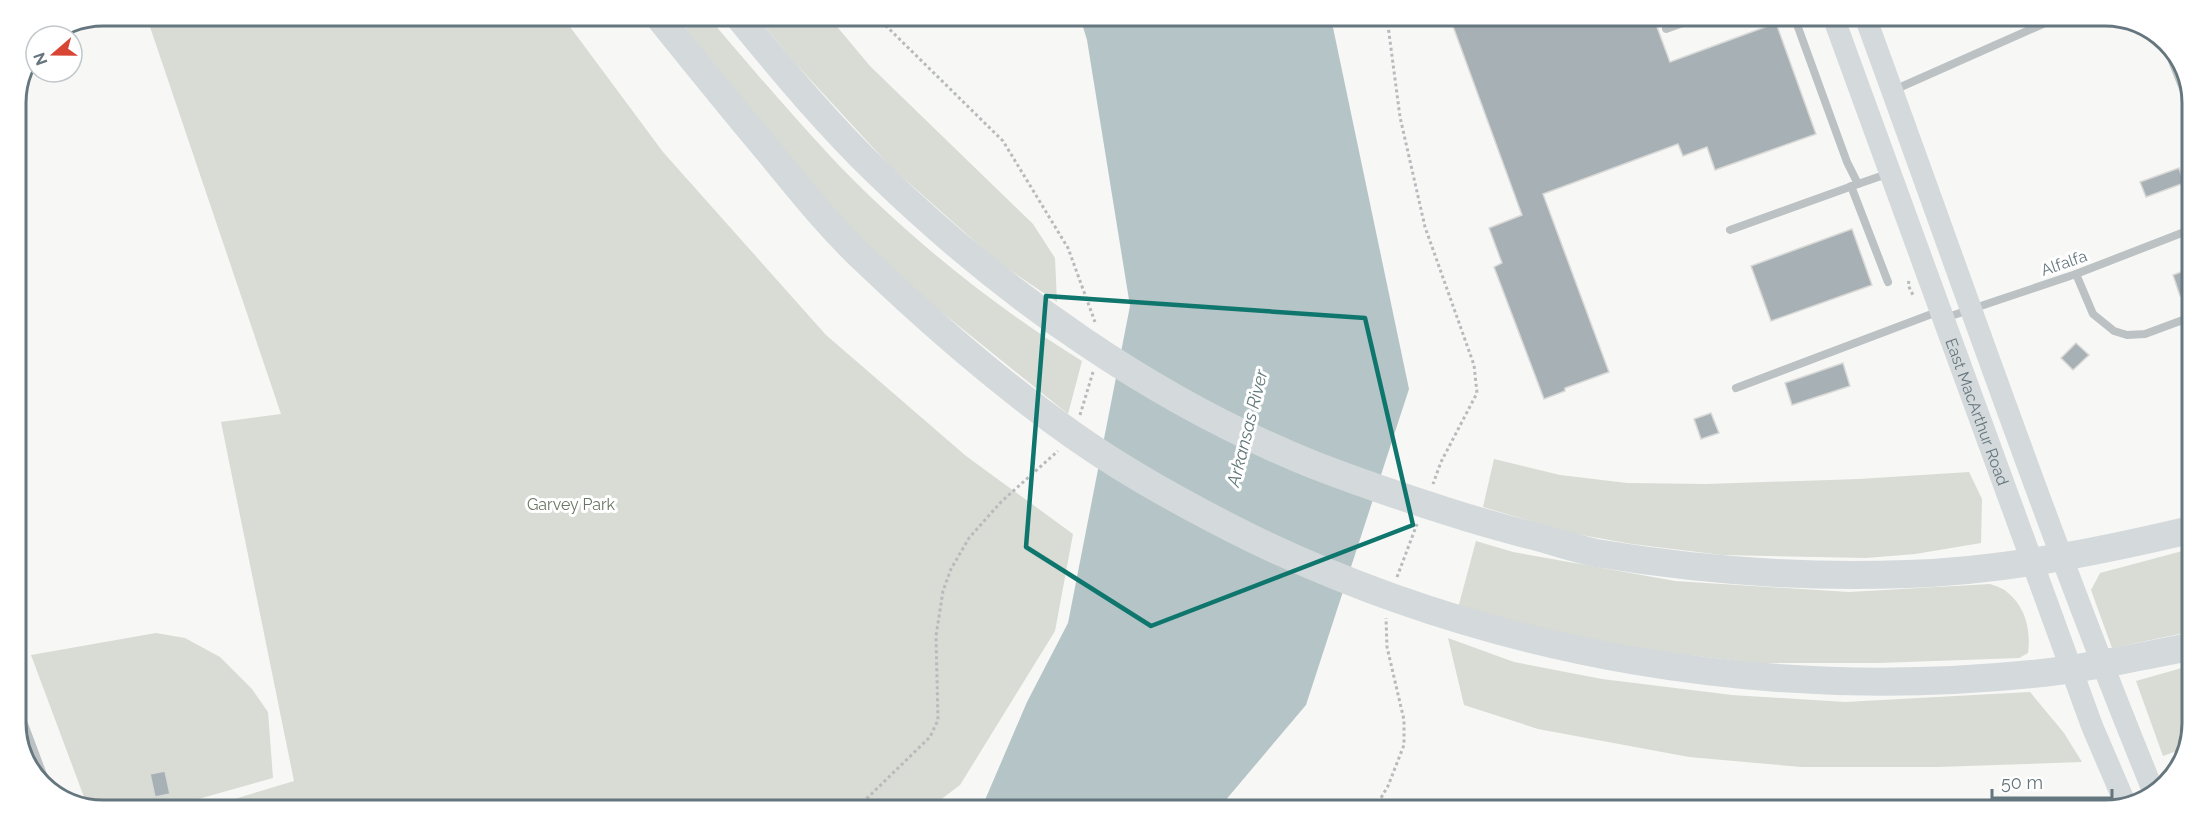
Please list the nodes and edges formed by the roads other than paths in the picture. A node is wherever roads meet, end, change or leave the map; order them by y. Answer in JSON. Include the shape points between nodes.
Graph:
{"nodes":[{"id":1,"x":668,"y":25,"type":"edge"},
{"id":2,"x":746,"y":25,"type":"edge"},
{"id":3,"x":1677,"y":25,"type":"edge"},
{"id":4,"x":1797,"y":25,"type":"edge"},
{"id":5,"x":1836,"y":25,"type":"edge"},
{"id":6,"x":1868,"y":25,"type":"edge"},
{"id":7,"x":2041,"y":25,"type":"edge"},
{"id":8,"x":1666,"y":29,"type":"dead end"},
{"id":9,"x":1893,"y":91,"type":"junction"},
{"id":10,"x":1891,"y":172,"type":"junction"},
{"id":11,"x":1854,"y":185,"type":"junction"},
{"id":12,"x":1730,"y":230,"type":"dead end"},
{"id":13,"x":2182,"y":233,"type":"edge"},
{"id":14,"x":2076,"y":274,"type":"junction"},
{"id":15,"x":1888,"y":282,"type":"dead end"},
{"id":16,"x":1972,"y":308,"type":"junction"},
{"id":17,"x":1943,"y":315,"type":"junction"},
{"id":18,"x":2182,"y":320,"type":"edge"},
{"id":19,"x":1736,"y":388,"type":"dead end"},
{"id":20,"x":2182,"y":532,"type":"edge"},
{"id":21,"x":2182,"y":648,"type":"edge"},
{"id":22,"x":2151,"y":785,"type":"edge"},
{"id":23,"x":2123,"y":797,"type":"edge"}],
"edges":[{"from":1,"to":21,"type":"highway","via":[[816,209],[959,346],[1075,437],[1137,477],[1210,518],[1368,589],[1553,646],[1772,678],[1958,680],[2036,674]]},
{"from":2,"to":20,"type":"highway","via":[[827,122],[879,175],[933,224],[1052,319],[1148,382],[1228,425],[1311,464],[1392,494],[1593,552],[1706,568],[1798,574],[1907,574],[1993,568],[2095,552]]},
{"from":3,"to":8,"type":"lane"},
{"from":4,"to":11,"type":"lane"},
{"from":5,"to":10,"type":"street","name":"East MacArthur Road"},
{"from":6,"to":9,"type":"street","name":"East MacArthur Road"},
{"from":7,"to":9,"type":"lane"},
{"from":9,"to":16,"type":"street","name":"East MacArthur Road"},
{"from":10,"to":11,"type":"lane"},
{"from":10,"to":17,"type":"street","name":"East MacArthur Road"},
{"from":11,"to":12,"type":"lane"},
{"from":11,"to":15,"type":"lane"},
{"from":13,"to":14,"type":"lane","name":"Alfalfa"},
{"from":14,"to":16,"type":"lane","name":"Alfalfa"},
{"from":14,"to":18,"type":"lane","via":[[2092,314],[2114,331],[2145,334]]},
{"from":16,"to":17,"type":"lane","name":"Alfalfa"},
{"from":16,"to":22,"type":"street","name":"East MacArthur Road","via":[[2044,512]]},
{"from":17,"to":19,"type":"lane","name":"Alfalfa"},
{"from":17,"to":23,"type":"street","name":"East MacArthur Road","via":[[2088,715]]}]}
